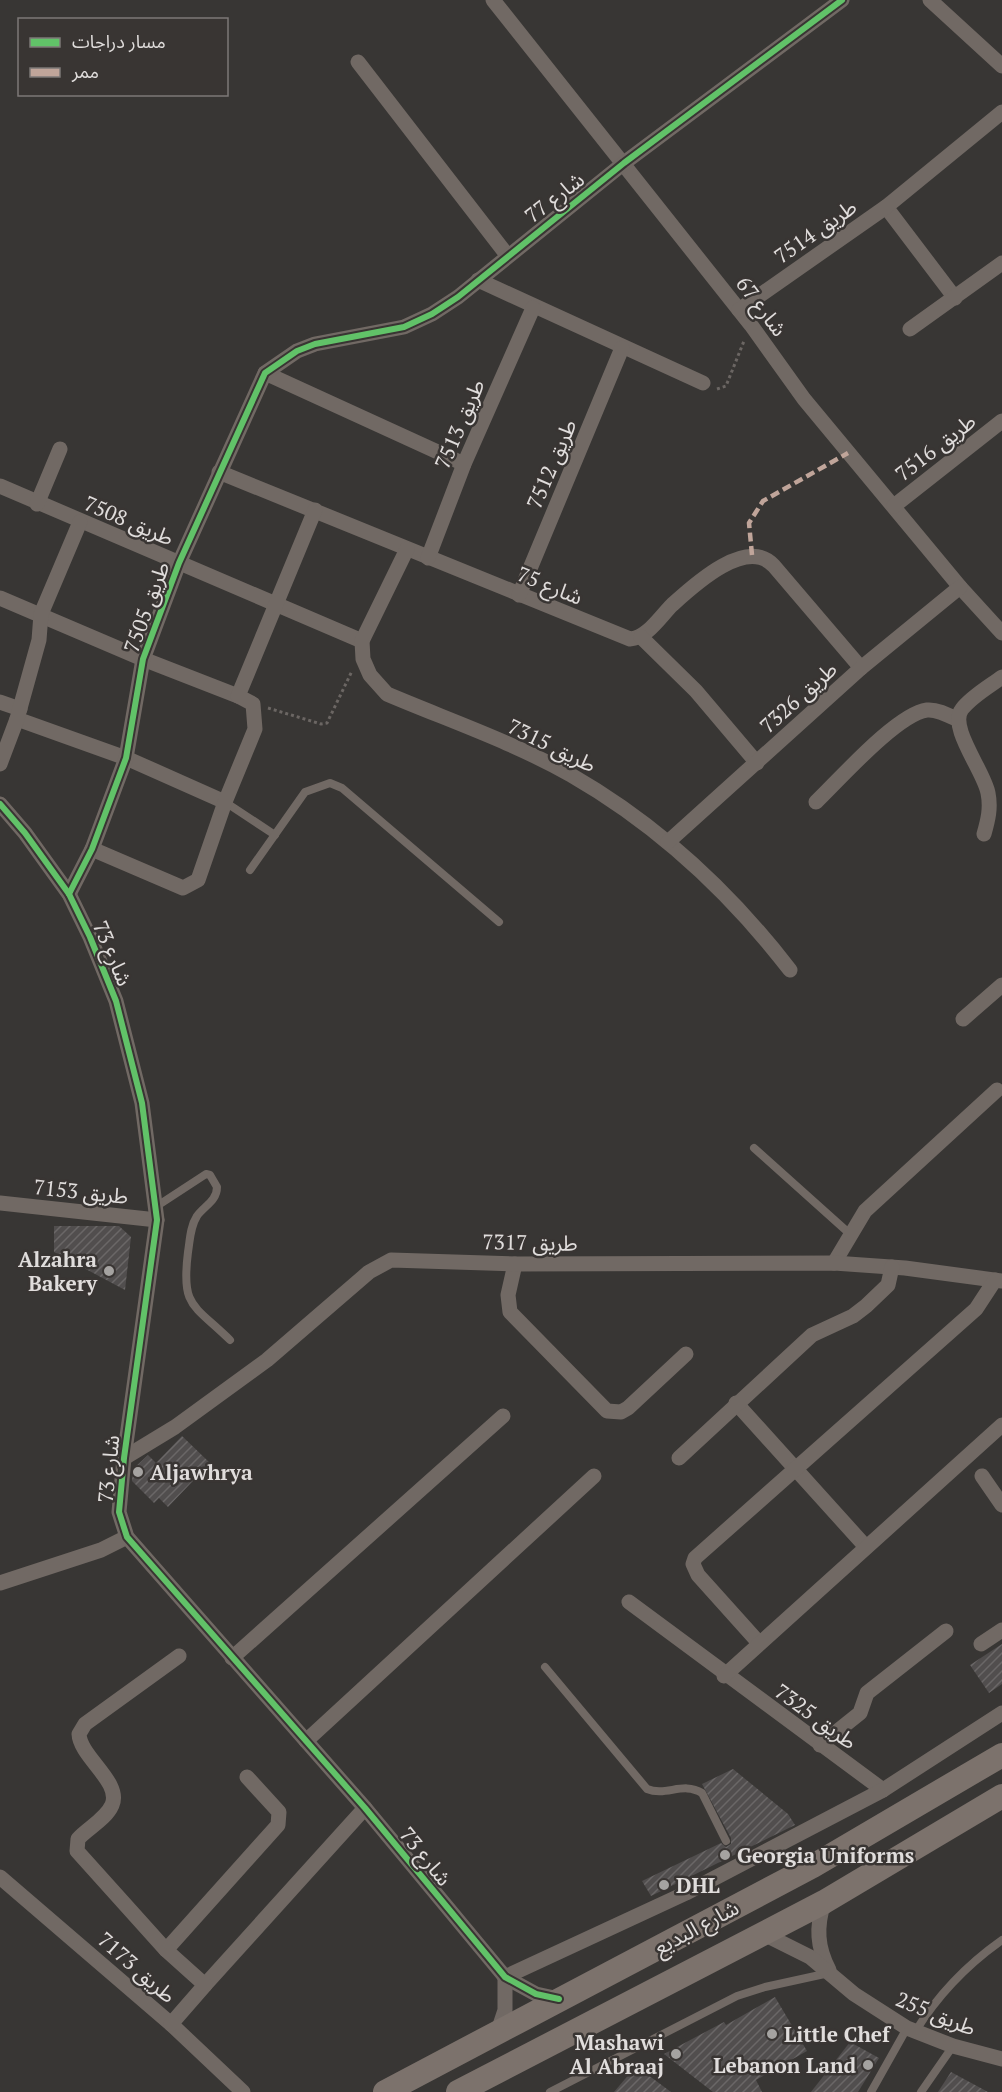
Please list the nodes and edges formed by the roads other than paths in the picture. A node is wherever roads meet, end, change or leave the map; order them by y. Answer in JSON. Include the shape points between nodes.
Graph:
{"nodes":[{"id":1,"x":493,"y":0,"type":"edge"},
{"id":2,"x":842,"y":0,"type":"edge"},
{"id":3,"x":930,"y":0,"type":"edge"},
{"id":4,"x":358,"y":62,"type":"dead end"},
{"id":5,"x":1002,"y":66,"type":"edge"},
{"id":6,"x":1002,"y":112,"type":"edge"},
{"id":7,"x":624,"y":163,"type":"junction"},
{"id":8,"x":886,"y":207,"type":"junction"},
{"id":9,"x":507,"y":255,"type":"junction"},
{"id":10,"x":1002,"y":263,"type":"edge"},
{"id":11,"x":478,"y":280,"type":"junction"},
{"id":12,"x":955,"y":298,"type":"junction"},
{"id":13,"x":533,"y":308,"type":"junction"},
{"id":14,"x":739,"y":310,"type":"junction"},
{"id":15,"x":910,"y":329,"type":"dead end"},
{"id":16,"x":622,"y":348,"type":"junction"},
{"id":17,"x":265,"y":373,"type":"junction"},
{"id":18,"x":703,"y":383,"type":"road end"},
{"id":19,"x":1002,"y":422,"type":"edge"},
{"id":20,"x":60,"y":449,"type":"dead end"},
{"id":21,"x":464,"y":464,"type":"junction"},
{"id":22,"x":219,"y":472,"type":"junction"},
{"id":23,"x":0,"y":486,"type":"edge"},
{"id":24,"x":37,"y":504,"type":"junction"},
{"id":25,"x":894,"y":506,"type":"junction"},
{"id":26,"x":315,"y":510,"type":"junction"},
{"id":27,"x":80,"y":522,"type":"junction"},
{"id":28,"x":407,"y":549,"type":"junction"},
{"id":29,"x":428,"y":558,"type":"junction"},
{"id":30,"x":179,"y":563,"type":"junction"},
{"id":31,"x":960,"y":587,"type":"junction"},
{"id":32,"x":519,"y":595,"type":"junction"},
{"id":33,"x":0,"y":597,"type":"edge"},
{"id":34,"x":275,"y":606,"type":"junction"},
{"id":35,"x":41,"y":614,"type":"junction"},
{"id":36,"x":1002,"y":633,"type":"edge"},
{"id":37,"x":641,"y":637,"type":"junction"},
{"id":38,"x":362,"y":641,"type":"junction"},
{"id":39,"x":143,"y":659,"type":"junction"},
{"id":40,"x":861,"y":668,"type":"junction"},
{"id":41,"x":1002,"y":677,"type":"edge"},
{"id":42,"x":238,"y":696,"type":"junction"},
{"id":43,"x":0,"y":702,"type":"edge"},
{"id":44,"x":18,"y":714,"type":"junction"},
{"id":45,"x":958,"y":720,"type":"junction"},
{"id":46,"x":126,"y":758,"type":"junction"},
{"id":47,"x":757,"y":763,"type":"junction"},
{"id":48,"x":0,"y":764,"type":"edge"},
{"id":49,"x":225,"y":802,"type":"junction"},
{"id":50,"x":816,"y":802,"type":"dead end"},
{"id":51,"x":0,"y":804,"type":"edge"},
{"id":52,"x":984,"y":834,"type":"dead end"},
{"id":53,"x":275,"y":835,"type":"junction"},
{"id":54,"x":668,"y":842,"type":"junction"},
{"id":55,"x":92,"y":849,"type":"junction"},
{"id":56,"x":250,"y":870,"type":"dead end"},
{"id":57,"x":69,"y":894,"type":"junction"},
{"id":58,"x":499,"y":922,"type":"dead end"},
{"id":59,"x":790,"y":970,"type":"dead end"},
{"id":60,"x":1002,"y":985,"type":"edge"},
{"id":61,"x":963,"y":1019,"type":"dead end"},
{"id":62,"x":998,"y":1090,"type":"dead end"},
{"id":63,"x":754,"y":1149,"type":"dead end"},
{"id":64,"x":0,"y":1203,"type":"edge"},
{"id":65,"x":157,"y":1213,"type":"junction"},
{"id":66,"x":850,"y":1234,"type":"junction"},
{"id":67,"x":834,"y":1263,"type":"junction"},
{"id":68,"x":515,"y":1264,"type":"junction"},
{"id":69,"x":892,"y":1267,"type":"junction"},
{"id":70,"x":999,"y":1280,"type":"edge"},
{"id":71,"x":230,"y":1340,"type":"dead end"},
{"id":72,"x":686,"y":1354,"type":"dead end"},
{"id":73,"x":736,"y":1403,"type":"junction"},
{"id":74,"x":503,"y":1416,"type":"dead end"},
{"id":75,"x":1002,"y":1425,"type":"edge"},
{"id":76,"x":124,"y":1458,"type":"junction"},
{"id":77,"x":680,"y":1458,"type":"dead end"},
{"id":78,"x":796,"y":1469,"type":"junction"},
{"id":79,"x":594,"y":1476,"type":"dead end"},
{"id":80,"x":982,"y":1476,"type":"dead end"},
{"id":81,"x":1002,"y":1503,"type":"edge"},
{"id":82,"x":127,"y":1537,"type":"junction"},
{"id":83,"x":866,"y":1547,"type":"junction"},
{"id":84,"x":0,"y":1583,"type":"edge"},
{"id":85,"x":629,"y":1602,"type":"dead end"},
{"id":86,"x":1002,"y":1630,"type":"edge"},
{"id":87,"x":946,"y":1631,"type":"dead end"},
{"id":88,"x":759,"y":1643,"type":"junction"},
{"id":89,"x":981,"y":1644,"type":"dead end"},
{"id":90,"x":179,"y":1656,"type":"dead end"},
{"id":91,"x":232,"y":1658,"type":"junction"},
{"id":92,"x":545,"y":1667,"type":"dead end"},
{"id":93,"x":724,"y":1676,"type":"junction"},
{"id":94,"x":1002,"y":1713,"type":"edge"},
{"id":95,"x":306,"y":1741,"type":"junction"},
{"id":96,"x":820,"y":1745,"type":"junction"},
{"id":97,"x":1002,"y":1755,"type":"edge"},
{"id":98,"x":247,"y":1777,"type":"dead end"},
{"id":99,"x":883,"y":1790,"type":"junction"},
{"id":100,"x":1002,"y":1796,"type":"edge"},
{"id":101,"x":365,"y":1808,"type":"junction"},
{"id":102,"x":726,"y":1841,"type":"dead end"},
{"id":103,"x":0,"y":1877,"type":"edge"},
{"id":104,"x":824,"y":1902,"type":"junction"},
{"id":105,"x":764,"y":1934,"type":"junction"},
{"id":106,"x":1002,"y":1940,"type":"edge"},
{"id":107,"x":166,"y":1950,"type":"junction"},
{"id":108,"x":831,"y":1973,"type":"junction"},
{"id":109,"x":505,"y":1977,"type":"junction"},
{"id":110,"x":205,"y":1985,"type":"junction"},
{"id":111,"x":560,"y":1999,"type":"junction"},
{"id":112,"x":171,"y":2024,"type":"junction"},
{"id":113,"x":911,"y":2030,"type":"junction"},
{"id":114,"x":498,"y":2031,"type":"junction"},
{"id":115,"x":953,"y":2046,"type":"junction"},
{"id":116,"x":1002,"y":2059,"type":"edge"},
{"id":117,"x":243,"y":2092,"type":"edge"},
{"id":118,"x":385,"y":2092,"type":"edge"},
{"id":119,"x":458,"y":2092,"type":"edge"},
{"id":120,"x":550,"y":2092,"type":"edge"},
{"id":121,"x":871,"y":2092,"type":"edge"},
{"id":122,"x":921,"y":2092,"type":"edge"}],
"edges":[{"from":1,"to":7,"type":"street","name":"شارع 67"},
{"from":2,"to":7,"type":"street","name":"شارع 77"},
{"from":3,"to":5,"type":"street"},
{"from":4,"to":9,"type":"street"},
{"from":6,"to":8,"type":"street","name":"طريق 7514"},
{"from":7,"to":9,"type":"street","name":"شارع 77"},
{"from":7,"to":14,"type":"street","name":"شارع 67"},
{"from":8,"to":12,"type":"street","name":"طريق 7514"},
{"from":8,"to":14,"type":"street","name":"طريق 7514"},
{"from":9,"to":11,"type":"street","name":"شارع 77"},
{"from":10,"to":12,"type":"street"},
{"from":11,"to":13,"type":"street"},
{"from":11,"to":17,"type":"street","name":"شارع 77","via":[[432,314],[404,327],[315,344]]},
{"from":12,"to":15,"type":"street"},
{"from":13,"to":16,"type":"street"},
{"from":13,"to":21,"type":"street","name":"طريق 7513"},
{"from":14,"to":25,"type":"street","name":"شارع 67","via":[[804,399]]},
{"from":16,"to":18,"type":"street"},
{"from":16,"to":32,"type":"street","name":"طريق 7512"},
{"from":17,"to":21,"type":"street"},
{"from":17,"to":22,"type":"street","name":"طريق 7505"},
{"from":19,"to":25,"type":"street","name":"طريق 7516"},
{"from":20,"to":24,"type":"street"},
{"from":21,"to":29,"type":"street","name":"طريق 7513"},
{"from":22,"to":26,"type":"street","name":"شارع 75"},
{"from":22,"to":30,"type":"street","name":"طريق 7505"},
{"from":23,"to":24,"type":"street","name":"طريق 7508"},
{"from":24,"to":27,"type":"street","name":"طريق 7508"},
{"from":25,"to":31,"type":"street","name":"شارع 67"},
{"from":26,"to":28,"type":"street","name":"شارع 75"},
{"from":26,"to":34,"type":"street"},
{"from":27,"to":30,"type":"street","name":"طريق 7508"},
{"from":27,"to":35,"type":"street"},
{"from":28,"to":29,"type":"street","name":"شارع 75"},
{"from":28,"to":38,"type":"street"},
{"from":29,"to":32,"type":"street","name":"شارع 75"},
{"from":30,"to":34,"type":"street","name":"طريق 7508"},
{"from":30,"to":39,"type":"street","name":"طريق 7505"},
{"from":31,"to":36,"type":"street","name":"شارع 67"},
{"from":31,"to":40,"type":"street","name":"طريق 7326"},
{"from":32,"to":37,"type":"street","name":"شارع 75","via":[[625,637]]},
{"from":33,"to":35,"type":"street"},
{"from":34,"to":38,"type":"street"},
{"from":34,"to":42,"type":"street"},
{"from":35,"to":39,"type":"street"},
{"from":35,"to":44,"type":"street","via":[[39,640]]},
{"from":37,"to":40,"type":"street","via":[[703,580],[729,563],[752,555],[768,559]]},
{"from":37,"to":47,"type":"street","via":[[696,691]]},
{"from":38,"to":54,"type":"street","name":"طريق 7315","via":[[363,659],[370,675],[387,694],[568,774],[620,805]]},
{"from":39,"to":42,"type":"street"},
{"from":39,"to":46,"type":"street","name":"طريق 7505"},
{"from":40,"to":47,"type":"street","name":"طريق 7326"},
{"from":41,"to":45,"type":"street","via":[[962,709]]},
{"from":42,"to":49,"type":"street","via":[[254,704],[255,729]]},
{"from":43,"to":44,"type":"street"},
{"from":44,"to":46,"type":"street"},
{"from":44,"to":48,"type":"street"},
{"from":45,"to":50,"type":"street","via":[[927,710],[910,716]]},
{"from":45,"to":52,"type":"street","via":[[988,791],[990,809]]},
{"from":46,"to":49,"type":"street"},
{"from":46,"to":55,"type":"street","name":"طريق 7505"},
{"from":47,"to":54,"type":"street","name":"طريق 7326"},
{"from":49,"to":53,"type":"lane"},
{"from":49,"to":55,"type":"street","via":[[198,880],[183,888]]},
{"from":51,"to":57,"type":"street","name":"شارع 73"},
{"from":53,"to":56,"type":"lane"},
{"from":53,"to":58,"type":"lane","via":[[305,792],[330,783],[342,788]]},
{"from":54,"to":59,"type":"street","name":"طريق 7315","via":[[737,905]]},
{"from":55,"to":57,"type":"street","name":"طريق 7505"},
{"from":57,"to":65,"type":"street","name":"شارع 73","via":[[116,1001],[142,1103]]},
{"from":60,"to":61,"type":"street"},
{"from":62,"to":66,"type":"street","via":[[865,1210]]},
{"from":63,"to":66,"type":"lane"},
{"from":64,"to":65,"type":"street","name":"طريق 7153"},
{"from":65,"to":71,"type":"lane","via":[[206,1174],[210,1175],[217,1187],[215,1197],[192,1224],[185,1285],[191,1303]]},
{"from":65,"to":76,"type":"street","name":"شارع 73"},
{"from":66,"to":67,"type":"street"},
{"from":67,"to":68,"type":"street","name":"طريق 7317"},
{"from":67,"to":69,"type":"street","name":"طريق 7317"},
{"from":68,"to":72,"type":"street","via":[[508,1295],[510,1312],[607,1411],[628,1408]]},
{"from":68,"to":76,"type":"street","name":"طريق 7317","via":[[403,1258],[379,1264],[267,1360],[175,1427]]},
{"from":69,"to":70,"type":"street","name":"طريق 7317"},
{"from":69,"to":73,"type":"street","via":[[888,1285],[866,1306],[812,1335]]},
{"from":70,"to":78,"type":"street","via":[[976,1309]]},
{"from":73,"to":77,"type":"street"},
{"from":73,"to":78,"type":"street"},
{"from":74,"to":91,"type":"street"},
{"from":75,"to":83,"type":"street"},
{"from":76,"to":82,"type":"street","name":"شارع 73","via":[[119,1512]]},
{"from":78,"to":83,"type":"street"},
{"from":78,"to":88,"type":"street","via":[[699,1553],[693,1564],[698,1575]]},
{"from":79,"to":95,"type":"street"},
{"from":80,"to":81,"type":"street"},
{"from":82,"to":84,"type":"street","via":[[101,1550]]},
{"from":82,"to":91,"type":"street","name":"شارع 73"},
{"from":83,"to":88,"type":"street"},
{"from":85,"to":93,"type":"street","name":"طريق 7325"},
{"from":86,"to":89,"type":"street"},
{"from":87,"to":96,"type":"street","via":[[867,1693],[860,1713]]},
{"from":88,"to":93,"type":"street"},
{"from":90,"to":107,"type":"street","via":[[85,1724],[79,1734],[114,1799],[112,1807],[78,1839],[77,1851]]},
{"from":91,"to":95,"type":"street","name":"شارع 73"},
{"from":92,"to":102,"type":"lane","via":[[647,1789],[658,1794],[684,1787],[702,1793]]},
{"from":93,"to":96,"type":"street","name":"طريق 7325"},
{"from":94,"to":99,"type":"street"},
{"from":95,"to":101,"type":"street","name":"شارع 73"},
{"from":96,"to":99,"type":"street","name":"طريق 7325"},
{"from":97,"to":111,"type":"main road","name":"شارع البديع","via":[[813,1866]]},
{"from":98,"to":107,"type":"street","via":[[279,1812],[278,1825]]},
{"from":99,"to":109,"type":"street"},
{"from":100,"to":104,"type":"main road","name":"شارع البديع"},
{"from":101,"to":109,"type":"street","name":"شارع 73"},
{"from":101,"to":110,"type":"street"},
{"from":103,"to":112,"type":"street","name":"طريق 7173"},
{"from":104,"to":105,"type":"main road","name":"شارع البديع"},
{"from":104,"to":108,"type":"street","name":"طريق 255","via":[[818,1938]]},
{"from":105,"to":108,"type":"street","name":"طريق 255"},
{"from":105,"to":119,"type":"main road","name":"شارع البديع"},
{"from":106,"to":113,"type":"lane","via":[[979,1956]]},
{"from":107,"to":110,"type":"street"},
{"from":108,"to":113,"type":"street","name":"طريق 255","via":[[854,1994]]},
{"from":108,"to":120,"type":"lane","via":[[737,1996]]},
{"from":109,"to":111,"type":"street","name":"شارع 73","via":[[536,1994]]},
{"from":109,"to":114,"type":"street","via":[[505,2010]]},
{"from":110,"to":112,"type":"street"},
{"from":111,"to":114,"type":"main road","name":"شارع البديع"},
{"from":112,"to":117,"type":"street","name":"طريق 7173"},
{"from":113,"to":115,"type":"street","name":"طريق 255"},
{"from":113,"to":121,"type":"lane"},
{"from":114,"to":118,"type":"main road","name":"شارع البديع"},
{"from":115,"to":116,"type":"street","name":"طريق 255"},
{"from":115,"to":122,"type":"lane"}]}
